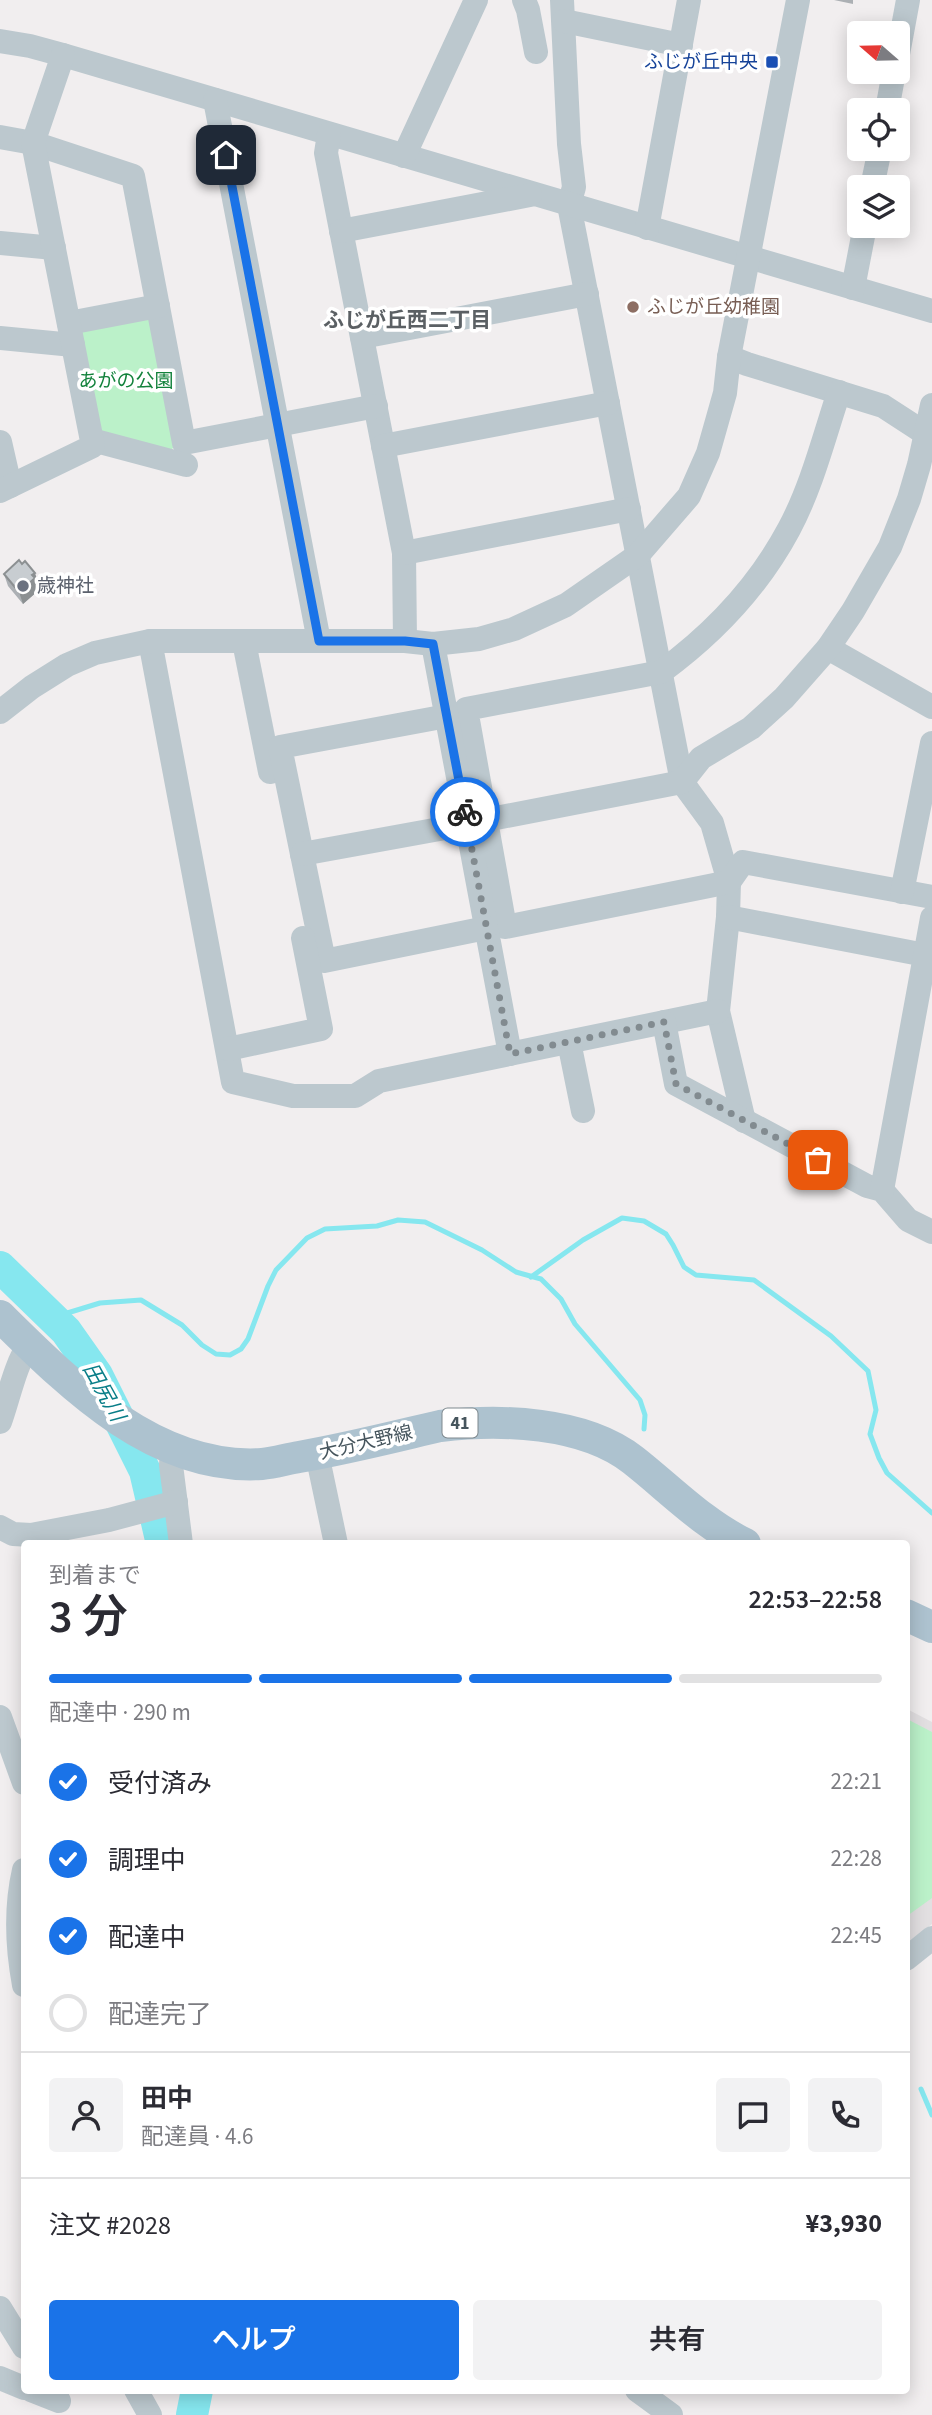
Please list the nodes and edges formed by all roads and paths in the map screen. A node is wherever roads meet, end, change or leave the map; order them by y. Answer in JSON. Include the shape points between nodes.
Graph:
{"nodes":[{"id":1,"x":476,"y":0,"type":"edge"},
{"id":2,"x":524,"y":0,"type":"edge"},
{"id":3,"x":689,"y":0,"type":"edge"},
{"id":4,"x":797,"y":0,"type":"edge"},
{"id":5,"x":908,"y":0,"type":"edge"},
{"id":6,"x":563,"y":11,"type":"edge"},
{"id":7,"x":904,"y":21,"type":"edge"},
{"id":8,"x":0,"y":41,"type":"edge"},
{"id":9,"x":681,"y":45,"type":"junction"},
{"id":10,"x":536,"y":52,"type":"dead end"},
{"id":11,"x":64,"y":55,"type":"junction"},
{"id":12,"x":215,"y":100,"type":"junction"},
{"id":13,"x":329,"y":134,"type":"junction"},
{"id":14,"x":0,"y":137,"type":"edge"},
{"id":15,"x":33,"y":143,"type":"junction"},
{"id":16,"x":404,"y":156,"type":"junction"},
{"id":17,"x":535,"y":195,"type":"junction"},
{"id":18,"x":569,"y":205,"type":"junction"},
{"id":19,"x":647,"y":228,"type":"junction"},
{"id":20,"x":341,"y":231,"type":"junction"},
{"id":21,"x":863,"y":238,"type":"edge"},
{"id":22,"x":0,"y":243,"type":"edge"},
{"id":23,"x":54,"y":248,"type":"junction"},
{"id":24,"x":748,"y":257,"type":"junction"},
{"id":25,"x":853,"y":288,"type":"junction"},
{"id":26,"x":587,"y":294,"type":"junction"},
{"id":27,"x":158,"y":306,"type":"junction"},
{"id":28,"x":932,"y":311,"type":"edge"},
{"id":29,"x":71,"y":334,"type":"junction"},
{"id":30,"x":362,"y":337,"type":"junction"},
{"id":31,"x":0,"y":338,"type":"edge"},
{"id":32,"x":729,"y":357,"type":"junction"},
{"id":33,"x":839,"y":392,"type":"junction"},
{"id":34,"x":608,"y":403,"type":"junction"},
{"id":35,"x":932,"y":405,"type":"edge"},
{"id":36,"x":376,"y":406,"type":"junction"},
{"id":37,"x":278,"y":425,"type":"junction"},
{"id":38,"x":926,"y":434,"type":"junction"},
{"id":39,"x":92,"y":440,"type":"junction"},
{"id":40,"x":0,"y":442,"type":"edge"},
{"id":41,"x":383,"y":446,"type":"junction"},
{"id":42,"x":186,"y":465,"type":"dead end"},
{"id":43,"x":5,"y":489,"type":"edge"},
{"id":44,"x":629,"y":509,"type":"junction"},
{"id":45,"x":404,"y":553,"type":"junction"},
{"id":46,"x":638,"y":555,"type":"junction"},
{"id":47,"x":150,"y":641,"type":"junction"},
{"id":48,"x":319,"y":641,"type":"junction"},
{"id":49,"x":405,"y":641,"type":"junction"},
{"id":50,"x":244,"y":642,"type":"junction"},
{"id":51,"x":433,"y":644,"type":"junction"},
{"id":52,"x":828,"y":648,"type":"junction"},
{"id":53,"x":661,"y":672,"type":"junction"},
{"id":54,"x":932,"y":707,"type":"edge"},
{"id":55,"x":0,"y":712,"type":"edge"},
{"id":56,"x":447,"y":716,"type":"junction"},
{"id":57,"x":932,"y":743,"type":"edge"},
{"id":58,"x":682,"y":782,"type":"junction"},
{"id":59,"x":477,"y":822,"type":"junction"},
{"id":60,"x":302,"y":854,"type":"junction"},
{"id":61,"x":729,"y":882,"type":"junction"},
{"id":62,"x":902,"y":892,"type":"junction"},
{"id":63,"x":932,"y":897,"type":"edge"},
{"id":64,"x":728,"y":916,"type":"junction"},
{"id":65,"x":932,"y":918,"type":"edge"},
{"id":66,"x":486,"y":928,"type":"junction"},
{"id":67,"x":925,"y":955,"type":"junction"},
{"id":68,"x":718,"y":1011,"type":"junction"},
{"id":69,"x":664,"y":1022,"type":"junction"},
{"id":70,"x":569,"y":1042,"type":"junction"},
{"id":71,"x":228,"y":1049,"type":"junction"},
{"id":72,"x":510,"y":1054,"type":"junction"},
{"id":73,"x":583,"y":1111,"type":"dead end"},
{"id":74,"x":744,"y":1121,"type":"junction"},
{"id":75,"x":882,"y":1190,"type":"junction"},
{"id":76,"x":932,"y":1232,"type":"edge"},
{"id":77,"x":0,"y":1316,"type":"edge"},
{"id":78,"x":29,"y":1345,"type":"junction"},
{"id":79,"x":0,"y":1422,"type":"edge"},
{"id":80,"x":160,"y":1443,"type":"junction"},
{"id":81,"x":317,"y":1454,"type":"junction"},
{"id":82,"x":176,"y":1502,"type":"junction"},
{"id":83,"x":0,"y":1527,"type":"edge"},
{"id":84,"x":181,"y":1540,"type":"edge"},
{"id":85,"x":335,"y":1540,"type":"edge"},
{"id":86,"x":738,"y":1540,"type":"edge"},
{"id":87,"x":910,"y":1617,"type":"edge"},
{"id":88,"x":932,"y":1627,"type":"edge"},
{"id":89,"x":0,"y":1717,"type":"edge"},
{"id":90,"x":21,"y":1775,"type":"edge"},
{"id":91,"x":21,"y":1887,"type":"edge"},
{"id":92,"x":932,"y":1938,"type":"edge"},
{"id":93,"x":910,"y":1956,"type":"edge"},
{"id":94,"x":21,"y":1960,"type":"edge"},
{"id":95,"x":0,"y":2308,"type":"edge"},
{"id":96,"x":21,"y":2342,"type":"edge"},
{"id":97,"x":0,"y":2378,"type":"edge"},
{"id":98,"x":21,"y":2387,"type":"edge"},
{"id":99,"x":40,"y":2394,"type":"edge"},
{"id":100,"x":138,"y":2394,"type":"edge"},
{"id":101,"x":642,"y":2394,"type":"edge"},
{"id":102,"x":58,"y":2402,"type":"edge"},
{"id":103,"x":150,"y":2415,"type":"edge"},
{"id":104,"x":671,"y":2415,"type":"edge"}],
"edges":[{"from":1,"to":16,"type":"street"},
{"from":2,"to":10,"type":"street"},
{"from":3,"to":9,"type":"street"},
{"from":4,"to":24,"type":"street"},
{"from":5,"to":7,"type":"street"},
{"from":6,"to":9,"type":"street"},
{"from":6,"to":18,"type":"street","via":[[574,187]]},
{"from":8,"to":11,"type":"street"},
{"from":9,"to":19,"type":"street"},
{"from":11,"to":12,"type":"street"},
{"from":11,"to":15,"type":"street"},
{"from":12,"to":13,"type":"street"},
{"from":12,"to":37,"type":"street"},
{"from":13,"to":16,"type":"street"},
{"from":13,"to":20,"type":"street","via":[[326,153]]},
{"from":14,"to":15,"type":"street"},
{"from":15,"to":23,"type":"street"},
{"from":15,"to":27,"type":"street","via":[[133,176]]},
{"from":16,"to":17,"type":"street"},
{"from":17,"to":18,"type":"street"},
{"from":17,"to":20,"type":"street"},
{"from":18,"to":19,"type":"street"},
{"from":18,"to":26,"type":"street"},
{"from":19,"to":24,"type":"street"},
{"from":20,"to":30,"type":"street"},
{"from":21,"to":25,"type":"street"},
{"from":22,"to":23,"type":"street"},
{"from":23,"to":29,"type":"street"},
{"from":24,"to":25,"type":"street"},
{"from":24,"to":32,"type":"street"},
{"from":25,"to":28,"type":"street"},
{"from":26,"to":30,"type":"street"},
{"from":26,"to":34,"type":"street"},
{"from":27,"to":29,"type":"street"},
{"from":27,"to":37,"type":"street","via":[[184,443]]},
{"from":29,"to":31,"type":"street"},
{"from":29,"to":39,"type":"street"},
{"from":30,"to":36,"type":"street"},
{"from":32,"to":33,"type":"street"},
{"from":32,"to":46,"type":"street","via":[[725,393],[704,464],[689,496]]},
{"from":33,"to":38,"type":"street","via":[[883,407]]},
{"from":33,"to":53,"type":"street","via":[[802,502],[765,568],[730,611]]},
{"from":34,"to":41,"type":"street"},
{"from":34,"to":44,"type":"street"},
{"from":35,"to":38,"type":"street"},
{"from":36,"to":37,"type":"street"},
{"from":36,"to":41,"type":"street"},
{"from":37,"to":48,"type":"street"},
{"from":38,"to":52,"type":"street","via":[[909,499],[890,547]]},
{"from":39,"to":42,"type":"street"},
{"from":39,"to":43,"type":"street","via":[[93,446]]},
{"from":40,"to":43,"type":"street"},
{"from":41,"to":45,"type":"street"},
{"from":44,"to":45,"type":"street"},
{"from":44,"to":46,"type":"street"},
{"from":45,"to":49,"type":"street"},
{"from":46,"to":51,"type":"street","via":[[542,617],[479,639]]},
{"from":46,"to":53,"type":"street"},
{"from":47,"to":50,"type":"street"},
{"from":47,"to":55,"type":"street","via":[[95,653],[67,665]]},
{"from":47,"to":71,"type":"street"},
{"from":48,"to":49,"type":"street"},
{"from":48,"to":50,"type":"street"},
{"from":49,"to":51,"type":"street"},
{"from":50,"to":71,"type":"street","via":[[321,1029]]},
{"from":51,"to":56,"type":"street"},
{"from":52,"to":54,"type":"street"},
{"from":52,"to":58,"type":"street","via":[[767,715],[701,758]]},
{"from":53,"to":58,"type":"street"},
{"from":53,"to":59,"type":"street","via":[[466,709]]},
{"from":56,"to":59,"type":"street"},
{"from":56,"to":60,"type":"street","via":[[280,747]]},
{"from":57,"to":62,"type":"street"},
{"from":58,"to":59,"type":"street"},
{"from":58,"to":61,"type":"street","via":[[712,823]]},
{"from":59,"to":60,"type":"street"},
{"from":59,"to":61,"type":"street","via":[[505,927]]},
{"from":59,"to":66,"type":"street"},
{"from":60,"to":66,"type":"street","via":[[324,961]]},
{"from":61,"to":62,"type":"street","via":[[743,862]]},
{"from":61,"to":64,"type":"street"},
{"from":62,"to":63,"type":"street"},
{"from":64,"to":67,"type":"street"},
{"from":64,"to":68,"type":"street"},
{"from":65,"to":67,"type":"street"},
{"from":66,"to":72,"type":"street"},
{"from":67,"to":75,"type":"street"},
{"from":68,"to":69,"type":"street"},
{"from":68,"to":74,"type":"street"},
{"from":69,"to":70,"type":"street"},
{"from":69,"to":74,"type":"street","via":[[676,1084]]},
{"from":70,"to":72,"type":"street"},
{"from":70,"to":73,"type":"street"},
{"from":71,"to":72,"type":"street","via":[[233,1082],[293,1096],[355,1096],[379,1081]]},
{"from":74,"to":75,"type":"street"},
{"from":75,"to":76,"type":"street","via":[[908,1220]]},
{"from":77,"to":78,"type":"main road","name":"大分大野線","number":"41"},
{"from":78,"to":79,"type":"street","via":[[21,1356]]},
{"from":78,"to":80,"type":"main road","name":"大分大野線","number":"41","via":[[116,1417]]},
{"from":80,"to":81,"type":"main road","name":"大分大野線","number":"41","via":[[222,1462],[262,1464]]},
{"from":80,"to":82,"type":"street","via":[[171,1465]]},
{"from":81,"to":85,"type":"street"},
{"from":81,"to":86,"type":"main road","name":"大分大野線","number":"41","via":[[458,1424],[562,1430],[621,1452],[706,1522]]},
{"from":82,"to":83,"type":"street","via":[[31,1535],[13,1534]]},
{"from":82,"to":84,"type":"street"},
{"from":87,"to":88,"type":"main road"},
{"from":89,"to":90,"type":"street"},
{"from":91,"to":94,"type":"street","via":[[17,1909]]},
{"from":92,"to":93,"type":"street"},
{"from":95,"to":96,"type":"street"},
{"from":97,"to":98,"type":"street"},
{"from":99,"to":102,"type":"street"},
{"from":100,"to":103,"type":"street"},
{"from":101,"to":104,"type":"street"}]}
